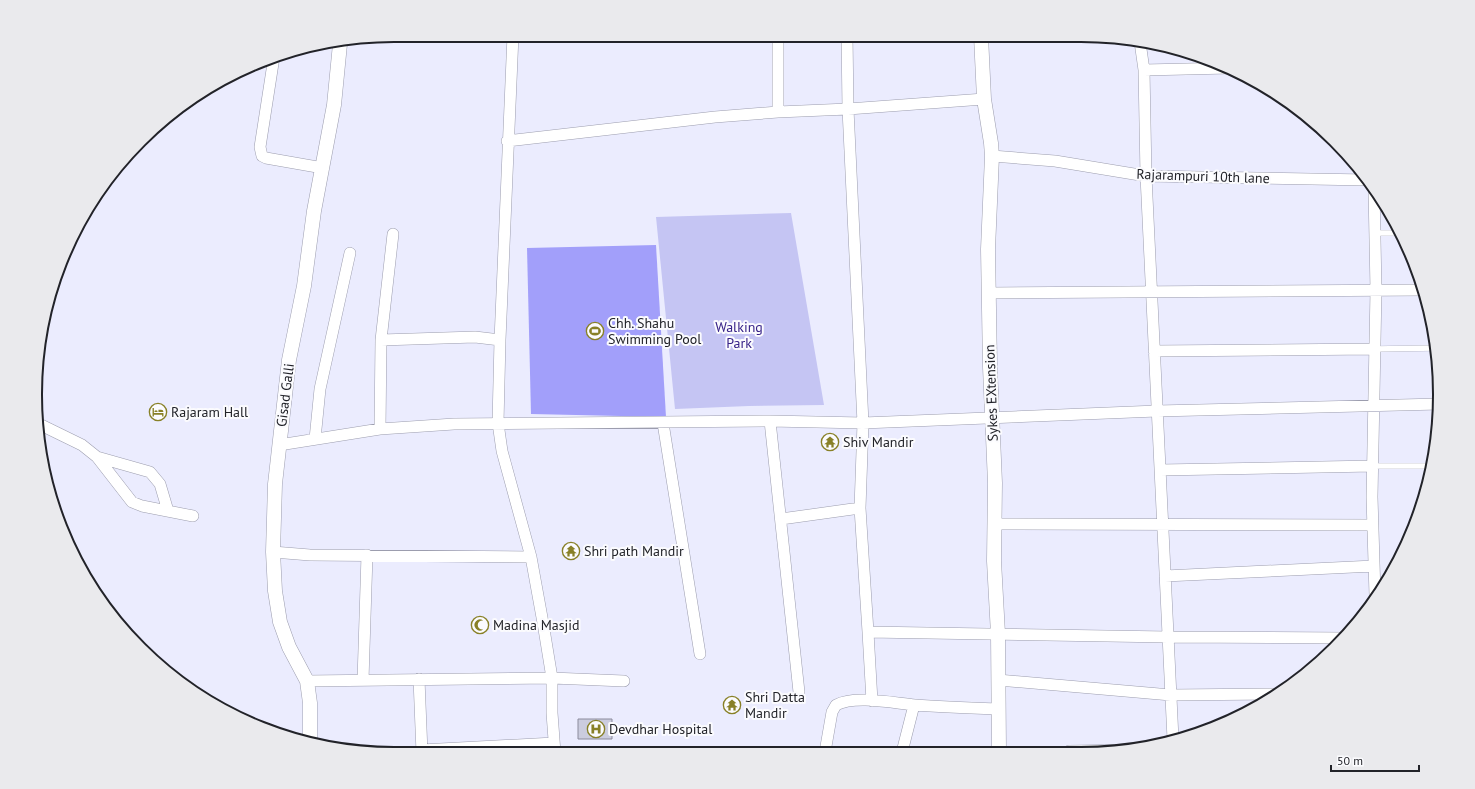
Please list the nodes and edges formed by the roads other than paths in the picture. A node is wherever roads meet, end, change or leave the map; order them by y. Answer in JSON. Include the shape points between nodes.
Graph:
{"nodes":[{"id":1,"x":513,"y":42,"type":"edge"},
{"id":2,"x":778,"y":42,"type":"edge"},
{"id":3,"x":847,"y":42,"type":"edge"},
{"id":4,"x":981,"y":42,"type":"edge"},
{"id":5,"x":340,"y":46,"type":"edge"},
{"id":6,"x":1141,"y":48,"type":"edge"},
{"id":7,"x":273,"y":64,"type":"edge"},
{"id":8,"x":1213,"y":68,"type":"edge"},
{"id":9,"x":1144,"y":70,"type":"junction"},
{"id":10,"x":984,"y":99,"type":"junction"},
{"id":11,"x":848,"y":109,"type":"junction"},
{"id":12,"x":778,"y":112,"type":"junction"},
{"id":13,"x":507,"y":142,"type":"junction"},
{"id":14,"x":992,"y":156,"type":"junction"},
{"id":15,"x":322,"y":168,"type":"junction"},
{"id":16,"x":1146,"y":176,"type":"junction"},
{"id":17,"x":1360,"y":180,"type":"edge"},
{"id":18,"x":1374,"y":199,"type":"edge"},
{"id":19,"x":1375,"y":233,"type":"junction"},
{"id":20,"x":1394,"y":233,"type":"edge"},
{"id":21,"x":393,"y":234,"type":"dead end"},
{"id":22,"x":350,"y":252,"type":"dead end"},
{"id":23,"x":1376,"y":290,"type":"junction"},
{"id":24,"x":1417,"y":290,"type":"edge"},
{"id":25,"x":1151,"y":292,"type":"junction"},
{"id":26,"x":989,"y":293,"type":"junction"},
{"id":27,"x":381,"y":340,"type":"junction"},
{"id":28,"x":500,"y":340,"type":"junction"},
{"id":29,"x":1374,"y":348,"type":"junction"},
{"id":30,"x":1430,"y":348,"type":"edge"},
{"id":31,"x":1154,"y":351,"type":"junction"},
{"id":32,"x":1433,"y":404,"type":"edge"},
{"id":33,"x":1374,"y":406,"type":"junction"},
{"id":34,"x":1157,"y":412,"type":"junction"},
{"id":35,"x":992,"y":418,"type":"junction"},
{"id":36,"x":770,"y":421,"type":"junction"},
{"id":37,"x":498,"y":423,"type":"junction"},
{"id":38,"x":663,"y":423,"type":"junction"},
{"id":39,"x":863,"y":423,"type":"junction"},
{"id":40,"x":44,"y":426,"type":"edge"},
{"id":41,"x":380,"y":429,"type":"junction"},
{"id":42,"x":314,"y":439,"type":"junction"},
{"id":43,"x":279,"y":445,"type":"junction"},
{"id":44,"x":97,"y":457,"type":"junction"},
{"id":45,"x":1373,"y":466,"type":"junction"},
{"id":46,"x":1425,"y":466,"type":"edge"},
{"id":47,"x":1160,"y":470,"type":"junction"},
{"id":48,"x":860,"y":508,"type":"junction"},
{"id":49,"x":168,"y":511,"type":"junction"},
{"id":50,"x":193,"y":516,"type":"dead end"},
{"id":51,"x":781,"y":519,"type":"junction"},
{"id":52,"x":994,"y":524,"type":"junction"},
{"id":53,"x":1163,"y":524,"type":"junction"},
{"id":54,"x":1372,"y":525,"type":"junction"},
{"id":55,"x":273,"y":552,"type":"junction"},
{"id":56,"x":367,"y":555,"type":"junction"},
{"id":57,"x":531,"y":556,"type":"junction"},
{"id":58,"x":1374,"y":566,"type":"junction"},
{"id":59,"x":1165,"y":576,"type":"junction"},
{"id":60,"x":1375,"y":588,"type":"edge"},
{"id":61,"x":868,"y":632,"type":"junction"},
{"id":62,"x":998,"y":634,"type":"junction"},
{"id":63,"x":1168,"y":637,"type":"junction"},
{"id":64,"x":1336,"y":638,"type":"edge"},
{"id":65,"x":700,"y":654,"type":"dead end"},
{"id":66,"x":552,"y":678,"type":"junction"},
{"id":67,"x":419,"y":679,"type":"junction"},
{"id":68,"x":363,"y":680,"type":"junction"},
{"id":69,"x":624,"y":680,"type":"dead end"},
{"id":70,"x":998,"y":680,"type":"junction"},
{"id":71,"x":307,"y":681,"type":"junction"},
{"id":72,"x":798,"y":692,"type":"dead end"},
{"id":73,"x":1266,"y":694,"type":"edge"},
{"id":74,"x":1171,"y":695,"type":"junction"},
{"id":75,"x":872,"y":701,"type":"junction"},
{"id":76,"x":914,"y":705,"type":"junction"},
{"id":77,"x":998,"y":709,"type":"junction"},
{"id":78,"x":1173,"y":735,"type":"edge"},
{"id":79,"x":310,"y":737,"type":"edge"},
{"id":80,"x":422,"y":747,"type":"edge"},
{"id":81,"x":554,"y":747,"type":"edge"},
{"id":82,"x":826,"y":747,"type":"edge"},
{"id":83,"x":903,"y":747,"type":"edge"},
{"id":84,"x":999,"y":747,"type":"edge"}],
"edges":[{"from":1,"to":13,"type":"street"},
{"from":2,"to":12,"type":"street"},
{"from":3,"to":11,"type":"street"},
{"from":4,"to":10,"type":"street","name":"Sykes EXtension"},
{"from":5,"to":15,"type":"street","name":"Gisad Galli","via":[[334,105]]},
{"from":6,"to":9,"type":"street"},
{"from":7,"to":15,"type":"street","via":[[260,147],[262,156]]},
{"from":8,"to":9,"type":"street"},
{"from":9,"to":16,"type":"street"},
{"from":10,"to":11,"type":"street"},
{"from":10,"to":14,"type":"street","name":"Sykes EXtension"},
{"from":11,"to":12,"type":"street"},
{"from":11,"to":39,"type":"street"},
{"from":12,"to":13,"type":"street","via":[[652,123]]},
{"from":13,"to":28,"type":"street"},
{"from":14,"to":16,"type":"street","name":"Rajarampuri 10th lane","via":[[1055,161]]},
{"from":14,"to":26,"type":"street","name":"Sykes EXtension"},
{"from":15,"to":43,"type":"street","name":"Gisad Galli","via":[[304,286],[289,360]]},
{"from":16,"to":17,"type":"street","name":"Rajarampuri 10th lane"},
{"from":16,"to":25,"type":"street"},
{"from":18,"to":19,"type":"street"},
{"from":19,"to":20,"type":"lane"},
{"from":19,"to":23,"type":"street"},
{"from":21,"to":27,"type":"street"},
{"from":22,"to":42,"type":"street","via":[[320,389]]},
{"from":23,"to":24,"type":"street"},
{"from":23,"to":25,"type":"street"},
{"from":23,"to":29,"type":"street"},
{"from":25,"to":26,"type":"street"},
{"from":25,"to":31,"type":"street"},
{"from":26,"to":35,"type":"street","name":"Sykes EXtension"},
{"from":27,"to":28,"type":"street","via":[[475,337]]},
{"from":27,"to":41,"type":"street"},
{"from":28,"to":37,"type":"street"},
{"from":29,"to":30,"type":"lane"},
{"from":29,"to":31,"type":"street"},
{"from":29,"to":33,"type":"street"},
{"from":31,"to":34,"type":"street"},
{"from":32,"to":33,"type":"street"},
{"from":33,"to":34,"type":"street"},
{"from":33,"to":45,"type":"street"},
{"from":34,"to":35,"type":"street"},
{"from":34,"to":47,"type":"street"},
{"from":35,"to":39,"type":"street"},
{"from":35,"to":52,"type":"street","name":"Sykes EXtension"},
{"from":36,"to":38,"type":"street"},
{"from":36,"to":39,"type":"street"},
{"from":36,"to":51,"type":"street"},
{"from":37,"to":38,"type":"street"},
{"from":37,"to":41,"type":"street"},
{"from":37,"to":57,"type":"street","via":[[502,451]]},
{"from":38,"to":65,"type":"street"},
{"from":39,"to":48,"type":"street"},
{"from":40,"to":44,"type":"street","via":[[82,445]]},
{"from":41,"to":42,"type":"street"},
{"from":42,"to":43,"type":"street"},
{"from":43,"to":55,"type":"street","name":"Gisad Galli"},
{"from":44,"to":49,"type":"street","via":[[132,502]]},
{"from":44,"to":49,"type":"street","via":[[150,472],[160,484]]},
{"from":45,"to":46,"type":"lane"},
{"from":45,"to":47,"type":"street"},
{"from":45,"to":54,"type":"street"},
{"from":47,"to":53,"type":"street"},
{"from":48,"to":51,"type":"street"},
{"from":48,"to":61,"type":"street"},
{"from":49,"to":50,"type":"street"},
{"from":51,"to":72,"type":"street"},
{"from":52,"to":53,"type":"street"},
{"from":52,"to":62,"type":"street","name":"Sykes EXtension"},
{"from":53,"to":54,"type":"street"},
{"from":53,"to":59,"type":"street"},
{"from":54,"to":58,"type":"street"},
{"from":55,"to":56,"type":"street"},
{"from":55,"to":71,"type":"street","name":"Gisad Galli","via":[[280,622],[289,647]]},
{"from":56,"to":57,"type":"street"},
{"from":56,"to":68,"type":"street"},
{"from":57,"to":66,"type":"street"},
{"from":58,"to":59,"type":"street"},
{"from":58,"to":60,"type":"street"},
{"from":59,"to":63,"type":"street"},
{"from":61,"to":62,"type":"street"},
{"from":61,"to":75,"type":"street"},
{"from":62,"to":63,"type":"street"},
{"from":62,"to":70,"type":"street","name":"Sykes EXtension"},
{"from":63,"to":64,"type":"street"},
{"from":63,"to":74,"type":"street"},
{"from":66,"to":67,"type":"street"},
{"from":66,"to":69,"type":"street"},
{"from":66,"to":81,"type":"street"},
{"from":67,"to":68,"type":"street"},
{"from":67,"to":80,"type":"street"},
{"from":68,"to":71,"type":"street"},
{"from":70,"to":74,"type":"street"},
{"from":70,"to":77,"type":"street","name":"Sykes EXtension"},
{"from":71,"to":79,"type":"street","name":"Gisad Galli"},
{"from":73,"to":74,"type":"street"},
{"from":74,"to":78,"type":"street"},
{"from":75,"to":76,"type":"street"},
{"from":75,"to":82,"type":"street","via":[[848,700],[836,705],[832,712]]},
{"from":76,"to":77,"type":"street"},
{"from":76,"to":83,"type":"street"},
{"from":77,"to":84,"type":"street","name":"Sykes EXtension"}]}
